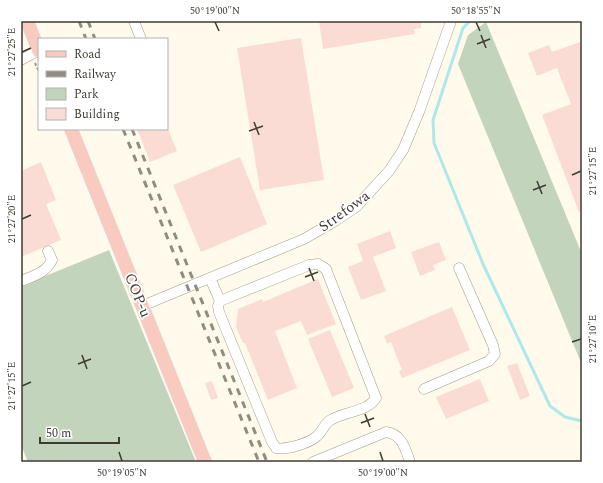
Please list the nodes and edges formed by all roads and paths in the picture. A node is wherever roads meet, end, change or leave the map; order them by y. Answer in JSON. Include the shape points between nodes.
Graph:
{"nodes":[{"id":1,"x":26,"y":21,"type":"edge"},
{"id":2,"x":134,"y":21,"type":"edge"},
{"id":3,"x":451,"y":21,"type":"edge"},
{"id":4,"x":141,"y":38,"type":"edge"},
{"id":5,"x":38,"y":49,"type":"edge"},
{"id":6,"x":38,"y":52,"type":"edge"},
{"id":7,"x":21,"y":60,"type":"edge"},
{"id":8,"x":71,"y":130,"type":"edge"},
{"id":9,"x":48,"y":251,"type":"dead end"},
{"id":10,"x":459,"y":268,"type":"dead end"},
{"id":11,"x":210,"y":278,"type":"junction"},
{"id":12,"x":21,"y":281,"type":"edge"},
{"id":13,"x":220,"y":301,"type":"junction"},
{"id":14,"x":142,"y":306,"type":"junction"},
{"id":15,"x":424,"y":389,"type":"dead end"},
{"id":16,"x":206,"y":462,"type":"edge"},
{"id":17,"x":313,"y":462,"type":"edge"},
{"id":18,"x":410,"y":462,"type":"edge"}],
"edges":[{"from":1,"to":5,"type":"main road"},
{"from":2,"to":4,"type":"street"},
{"from":3,"to":11,"type":"street","name":"Strefowa","via":[[419,112],[402,150],[372,192],[335,221],[304,239]]},
{"from":6,"to":7,"type":"street"},
{"from":8,"to":14,"type":"main road","name":"COP-u"},
{"from":9,"to":12,"type":"street","via":[[52,260],[49,268]]},
{"from":10,"to":15,"type":"street","via":[[493,345],[494,354],[489,361]]},
{"from":11,"to":13,"type":"street"},
{"from":11,"to":14,"type":"street","name":"Strefowa"},
{"from":13,"to":13,"type":"street","via":[[219,312],[276,448],[283,450],[316,437],[329,421],[373,403],[376,398],[326,269],[318,264],[309,265]]},
{"from":14,"to":16,"type":"main road","name":"COP-u"},
{"from":17,"to":18,"type":"street","via":[[386,432],[394,433],[401,440]]}]}
